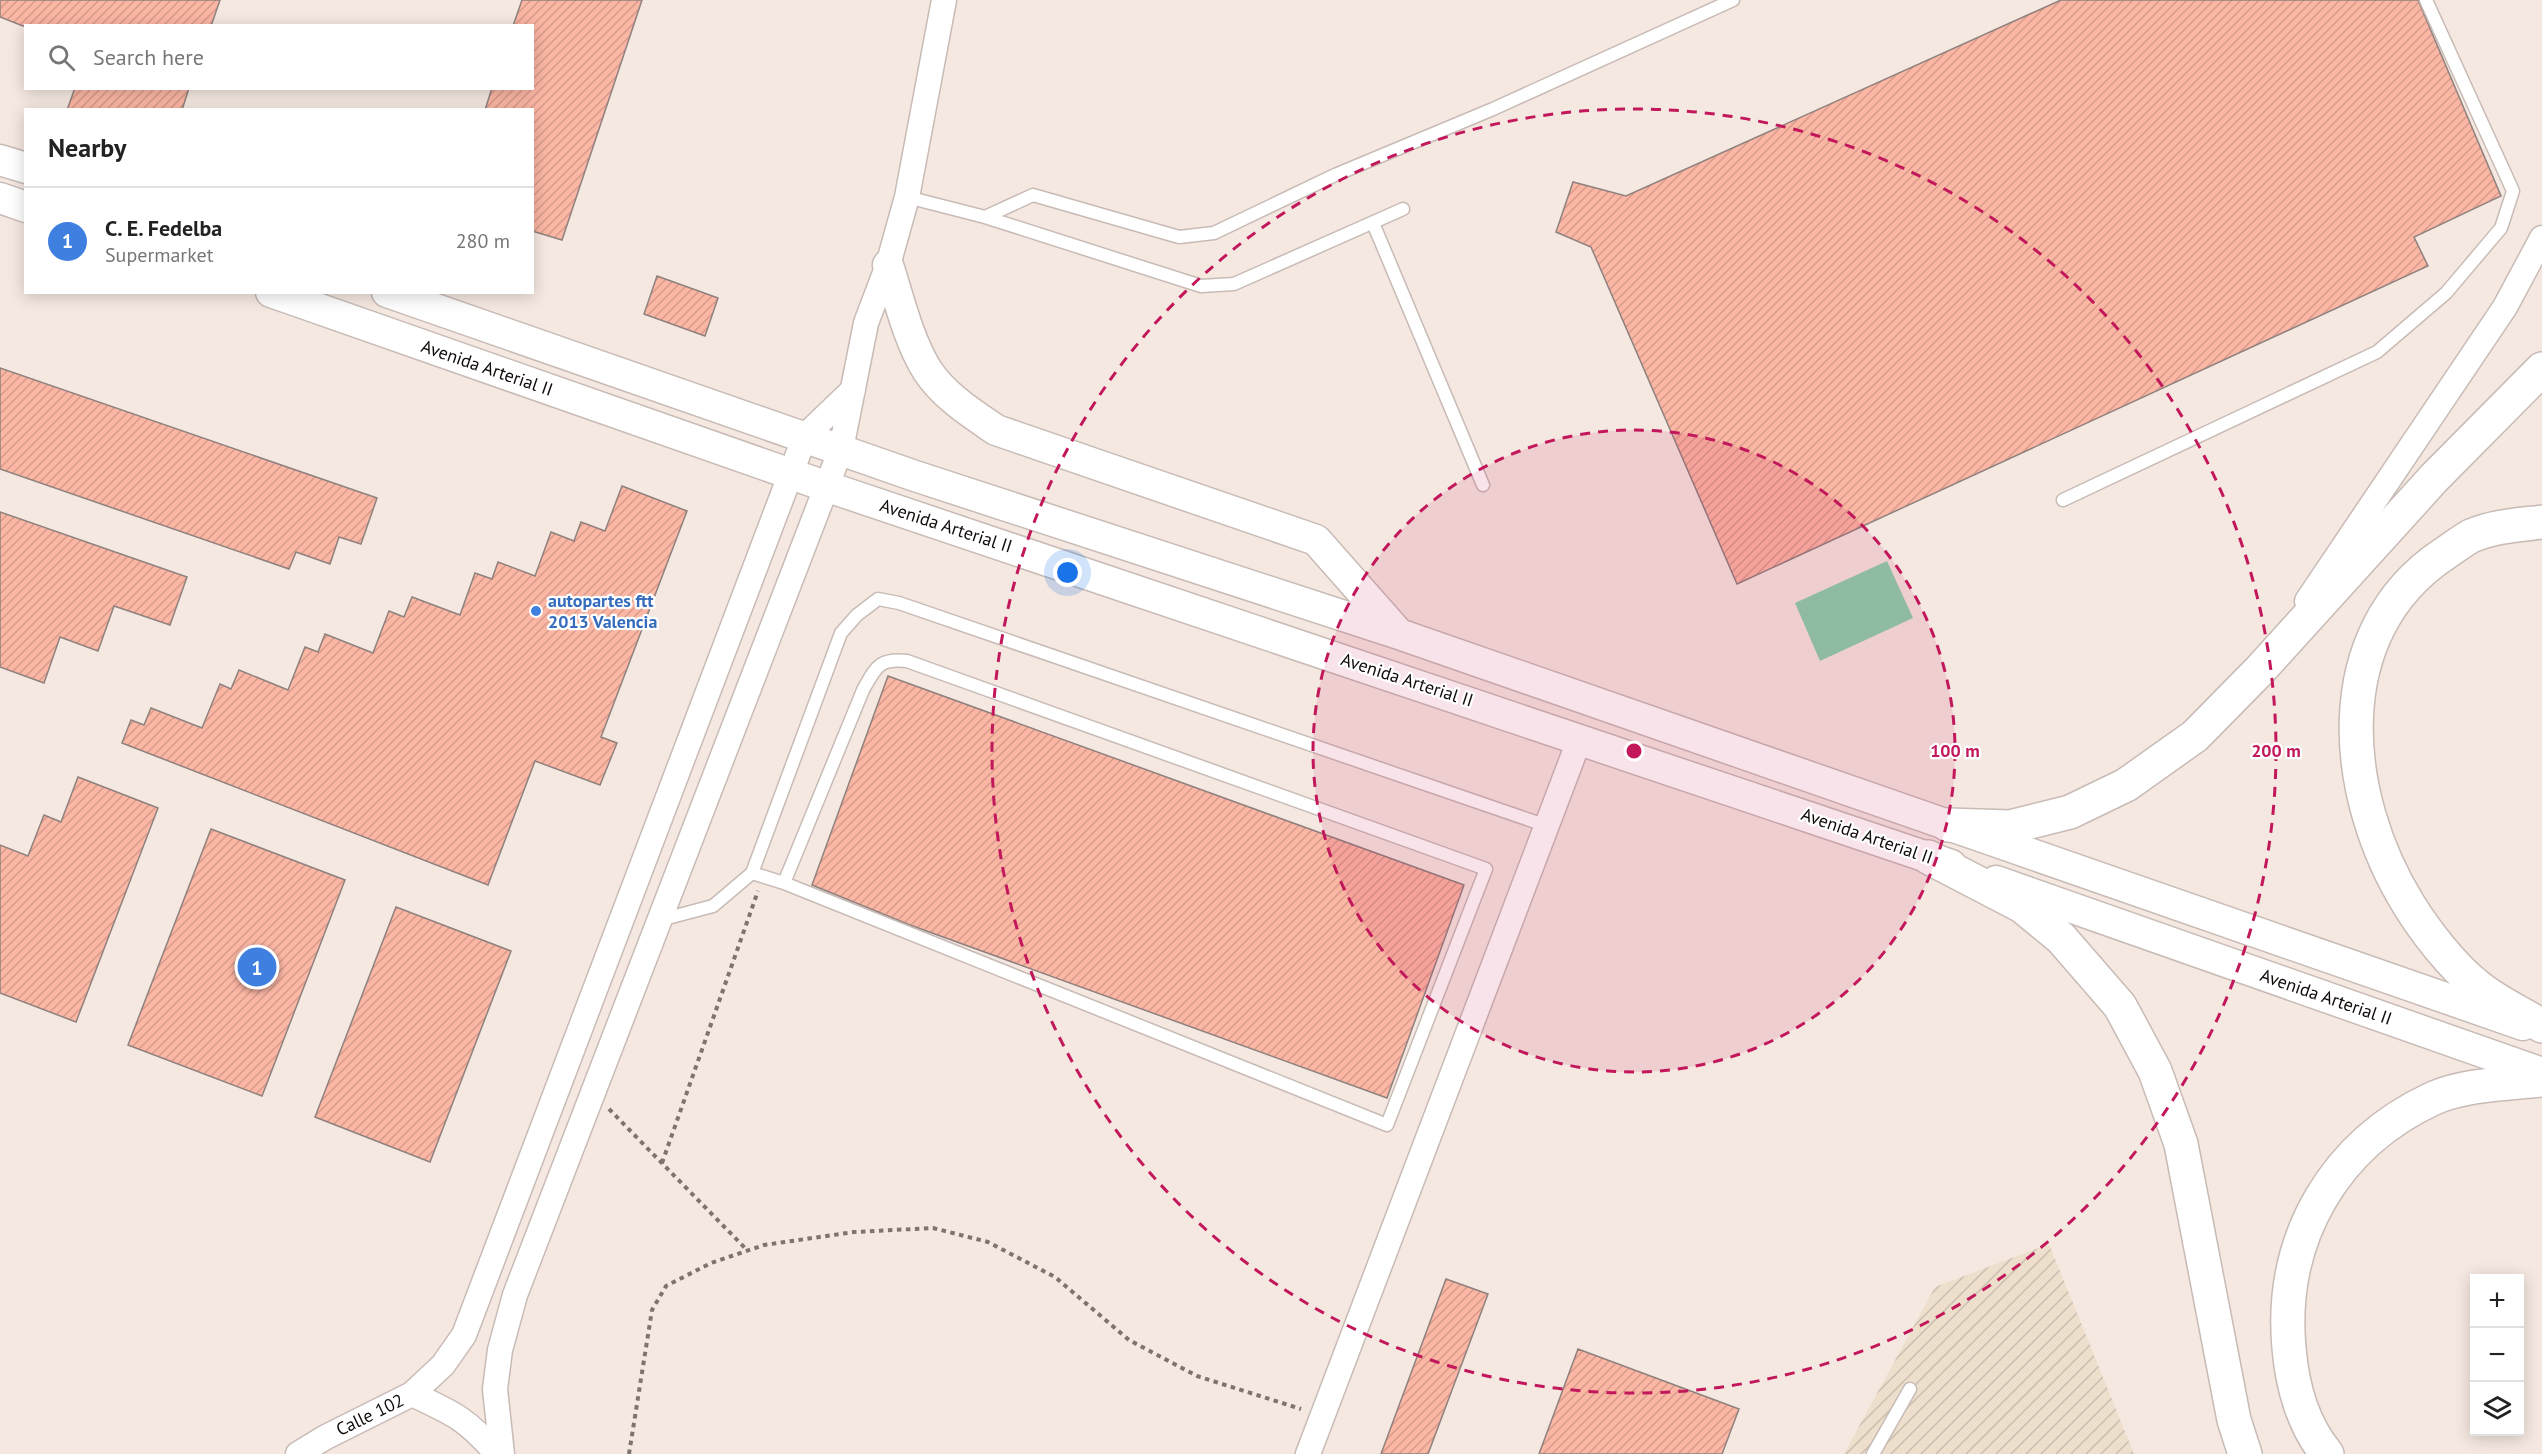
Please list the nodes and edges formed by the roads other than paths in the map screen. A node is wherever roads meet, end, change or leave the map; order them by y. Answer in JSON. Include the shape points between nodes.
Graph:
{"nodes":[{"id":1,"x":944,"y":0,"type":"edge"},
{"id":2,"x":1733,"y":0,"type":"edge"},
{"id":3,"x":2426,"y":0,"type":"edge"},
{"id":4,"x":0,"y":159,"type":"edge"},
{"id":5,"x":24,"y":167,"type":"edge"},
{"id":6,"x":907,"y":197,"type":"junction"},
{"id":7,"x":0,"y":198,"type":"edge"},
{"id":8,"x":24,"y":206,"type":"edge"},
{"id":9,"x":1403,"y":209,"type":"dead end"},
{"id":10,"x":985,"y":217,"type":"junction"},
{"id":11,"x":1373,"y":223,"type":"junction"},
{"id":12,"x":2542,"y":238,"type":"edge"},
{"id":13,"x":888,"y":265,"type":"junction"},
{"id":14,"x":276,"y":294,"type":"edge"},
{"id":15,"x":393,"y":294,"type":"edge"},
{"id":16,"x":2542,"y":369,"type":"edge"},
{"id":17,"x":853,"y":390,"type":"junction"},
{"id":18,"x":805,"y":436,"type":"junction"},
{"id":19,"x":841,"y":449,"type":"junction"},
{"id":20,"x":792,"y":474,"type":"junction"},
{"id":21,"x":1483,"y":485,"type":"dead end"},
{"id":22,"x":828,"y":487,"type":"junction"},
{"id":23,"x":2063,"y":500,"type":"dead end"},
{"id":24,"x":2542,"y":522,"type":"edge"},
{"id":25,"x":1399,"y":634,"type":"junction"},
{"id":26,"x":2259,"y":671,"type":"junction"},
{"id":27,"x":1580,"y":738,"type":"junction"},
{"id":28,"x":1948,"y":825,"type":"junction"},
{"id":29,"x":1547,"y":826,"type":"junction"},
{"id":30,"x":1928,"y":857,"type":"junction"},
{"id":31,"x":758,"y":875,"type":"junction"},
{"id":32,"x":784,"y":883,"type":"junction"},
{"id":33,"x":660,"y":920,"type":"junction"},
{"id":34,"x":2542,"y":1026,"type":"edge"},
{"id":35,"x":2542,"y":1031,"type":"edge"},
{"id":36,"x":2542,"y":1073,"type":"edge"},
{"id":37,"x":2542,"y":1080,"type":"edge"},
{"id":38,"x":1910,"y":1389,"type":"dead end"},
{"id":39,"x":412,"y":1394,"type":"junction"},
{"id":40,"x":298,"y":1454,"type":"edge"},
{"id":41,"x":497,"y":1454,"type":"edge"},
{"id":42,"x":502,"y":1454,"type":"edge"},
{"id":43,"x":1308,"y":1454,"type":"edge"},
{"id":44,"x":1873,"y":1454,"type":"edge"},
{"id":45,"x":2245,"y":1454,"type":"edge"},
{"id":46,"x":2327,"y":1454,"type":"edge"}],
"edges":[{"from":1,"to":6,"type":"street"},
{"from":2,"to":10,"type":"lane","via":[[1493,109],[1335,175],[1215,233],[1179,237],[1033,195]]},
{"from":3,"to":23,"type":"lane","via":[[2513,191],[2501,228],[2446,293],[2377,352]]},
{"from":4,"to":5,"type":"street"},
{"from":6,"to":10,"type":"lane"},
{"from":6,"to":13,"type":"street"},
{"from":7,"to":8,"type":"street"},
{"from":9,"to":11,"type":"lane"},
{"from":10,"to":11,"type":"lane","via":[[1201,286],[1234,284]]},
{"from":11,"to":21,"type":"lane"},
{"from":12,"to":26,"type":"street","via":[[2505,307]]},
{"from":13,"to":17,"type":"street","via":[[866,323]]},
{"from":13,"to":25,"type":"street","via":[[927,370],[958,404],[996,430],[1317,540]]},
{"from":14,"to":20,"type":"street","name":"Avenida Arterial II"},
{"from":15,"to":18,"type":"street","name":"Avenida Arterial II"},
{"from":16,"to":26,"type":"highway","via":[[2434,478]]},
{"from":17,"to":18,"type":"street"},
{"from":17,"to":19,"type":"street"},
{"from":18,"to":19,"type":"street","name":"Avenida Arterial II"},
{"from":18,"to":20,"type":"street","name":"Calle 102"},
{"from":19,"to":22,"type":"street"},
{"from":19,"to":25,"type":"street","name":"Avenida Arterial II"},
{"from":20,"to":22,"type":"street","name":"Avenida Arterial II"},
{"from":20,"to":39,"type":"street","name":"Calle 102","via":[[464,1335],[444,1365]]},
{"from":22,"to":27,"type":"street","name":"Avenida Arterial II"},
{"from":22,"to":33,"type":"street"},
{"from":24,"to":34,"type":"highway","via":[[2499,527],[2470,537],[2419,571],[2382,616],[2365,658],[2356,741],[2362,787],[2374,832],[2409,906],[2476,985]]},
{"from":25,"to":28,"type":"street","name":"Avenida Arterial II"},
{"from":26,"to":28,"type":"highway","via":[[2195,735],[2126,785],[2070,812],[2010,827]]},
{"from":27,"to":29,"type":"street"},
{"from":27,"to":30,"type":"street","name":"Avenida Arterial II"},
{"from":28,"to":35,"type":"street","name":"Avenida Arterial II"},
{"from":29,"to":31,"type":"lane","via":[[878,599],[841,633]]},
{"from":29,"to":43,"type":"street"},
{"from":30,"to":36,"type":"street","name":"Avenida Arterial II"},
{"from":30,"to":45,"type":"highway","via":[[2022,906],[2061,938],[2120,1006],[2150,1061],[2181,1144],[2234,1420]]},
{"from":31,"to":32,"type":"lane"},
{"from":31,"to":33,"type":"lane","via":[[712,906]]},
{"from":32,"to":32,"type":"lane","via":[[863,690],[876,667],[890,659],[918,665],[1486,869],[1387,1125]]},
{"from":33,"to":42,"type":"street","via":[[515,1295],[500,1350],[495,1389]]},
{"from":37,"to":46,"type":"highway","via":[[2464,1089],[2414,1109],[2356,1151],[2331,1181],[2308,1220],[2292,1265],[2286,1320],[2291,1369],[2303,1412]]},
{"from":38,"to":44,"type":"lane"},
{"from":39,"to":40,"type":"street","name":"Calle 102"},
{"from":39,"to":41,"type":"street","via":[[474,1427]]}]}
